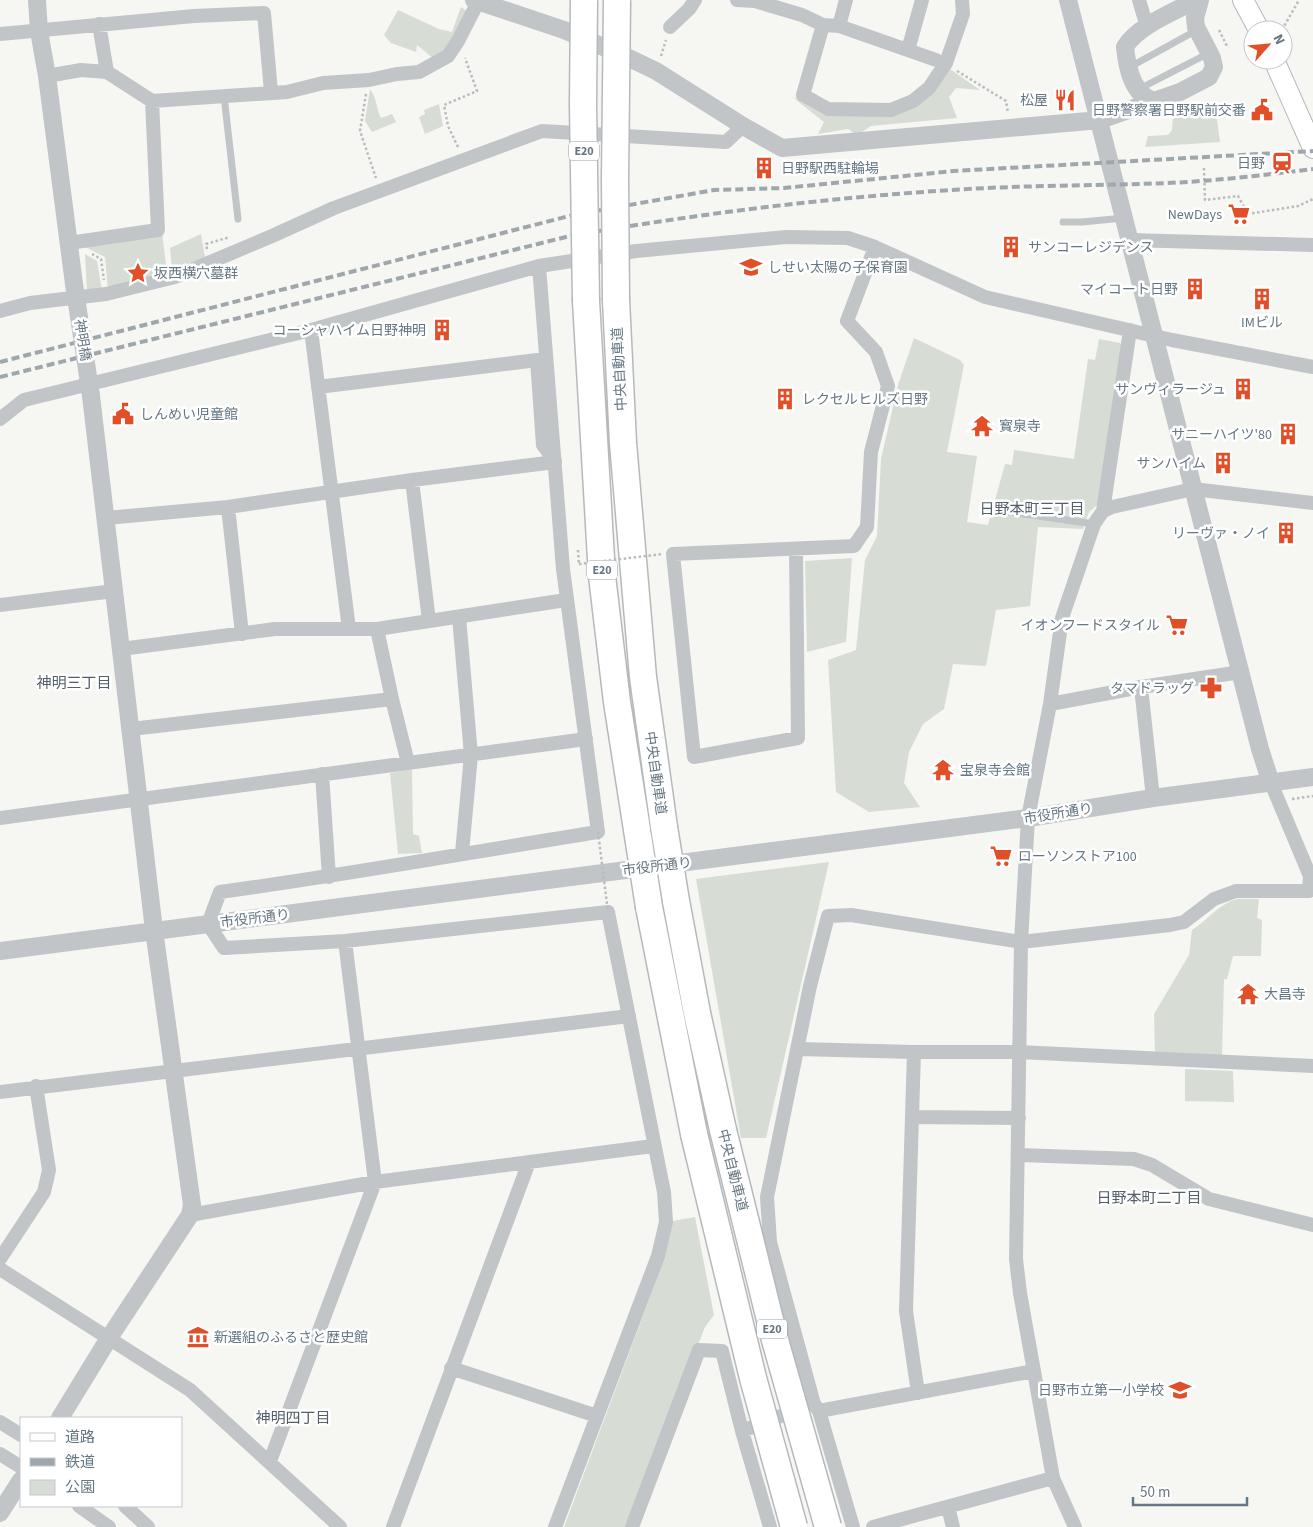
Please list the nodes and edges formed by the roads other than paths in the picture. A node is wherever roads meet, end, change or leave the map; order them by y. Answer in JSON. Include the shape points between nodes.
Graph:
{"nodes":[{"id":1,"x":37,"y":0,"type":"edge"},
{"id":2,"x":584,"y":0,"type":"edge"},
{"id":3,"x":617,"y":0,"type":"edge"},
{"id":4,"x":695,"y":0,"type":"edge"},
{"id":5,"x":737,"y":0,"type":"edge"},
{"id":6,"x":846,"y":0,"type":"edge"},
{"id":7,"x":922,"y":0,"type":"edge"},
{"id":8,"x":962,"y":0,"type":"edge"},
{"id":9,"x":1068,"y":0,"type":"edge"},
{"id":10,"x":1139,"y":0,"type":"edge"},
{"id":11,"x":1198,"y":0,"type":"edge"},
{"id":12,"x":1243,"y":0,"type":"edge"},
{"id":13,"x":476,"y":1,"type":"edge"},
{"id":14,"x":756,"y":1,"type":"edge"},
{"id":15,"x":1254,"y":20,"type":"edge"},
{"id":16,"x":1155,"y":23,"type":"junction"},
{"id":17,"x":99,"y":24,"type":"junction"},
{"id":18,"x":824,"y":25,"type":"junction"},
{"id":19,"x":839,"y":26,"type":"junction"},
{"id":20,"x":670,"y":27,"type":"road end"},
{"id":21,"x":1197,"y":28,"type":"junction"},
{"id":22,"x":40,"y":32,"type":"junction"},
{"id":23,"x":0,"y":34,"type":"edge"},
{"id":24,"x":908,"y":50,"type":"junction"},
{"id":25,"x":1210,"y":53,"type":"junction"},
{"id":26,"x":941,"y":62,"type":"junction"},
{"id":27,"x":1130,"y":68,"type":"junction"},
{"id":28,"x":1279,"y":70,"type":"edge"},
{"id":29,"x":107,"y":72,"type":"junction"},
{"id":30,"x":47,"y":76,"type":"junction"},
{"id":31,"x":1136,"y":88,"type":"junction"},
{"id":32,"x":271,"y":92,"type":"junction"},
{"id":33,"x":224,"y":96,"type":"junction"},
{"id":34,"x":152,"y":101,"type":"junction"},
{"id":35,"x":1154,"y":101,"type":"junction"},
{"id":36,"x":1124,"y":112,"type":"junction"},
{"id":37,"x":1100,"y":120,"type":"junction"},
{"id":38,"x":744,"y":126,"type":"junction"},
{"id":39,"x":1313,"y":148,"type":"edge"},
{"id":40,"x":1124,"y":218,"type":"junction"},
{"id":41,"x":238,"y":219,"type":"dead end"},
{"id":42,"x":1063,"y":222,"type":"dead end"},
{"id":43,"x":1138,"y":240,"type":"junction"},
{"id":44,"x":69,"y":243,"type":"junction"},
{"id":45,"x":1313,"y":245,"type":"edge"},
{"id":46,"x":875,"y":247,"type":"junction"},
{"id":47,"x":539,"y":266,"type":"junction"},
{"id":48,"x":0,"y":311,"type":"edge"},
{"id":49,"x":311,"y":330,"type":"junction"},
{"id":50,"x":1130,"y":330,"type":"junction"},
{"id":51,"x":1154,"y":335,"type":"junction"},
{"id":52,"x":1313,"y":367,"type":"edge"},
{"id":53,"x":318,"y":387,"type":"junction"},
{"id":54,"x":0,"y":419,"type":"edge"},
{"id":55,"x":555,"y":462,"type":"junction"},
{"id":56,"x":412,"y":480,"type":"junction"},
{"id":57,"x":1193,"y":489,"type":"junction"},
{"id":58,"x":332,"y":492,"type":"junction"},
{"id":59,"x":1313,"y":503,"type":"edge"},
{"id":60,"x":228,"y":507,"type":"junction"},
{"id":61,"x":989,"y":509,"type":"dead end"},
{"id":62,"x":1103,"y":510,"type":"junction"},
{"id":63,"x":106,"y":518,"type":"junction"},
{"id":64,"x":1094,"y":524,"type":"junction"},
{"id":65,"x":796,"y":549,"type":"junction"},
{"id":66,"x":114,"y":591,"type":"junction"},
{"id":67,"x":566,"y":600,"type":"junction"},
{"id":68,"x":0,"y":605,"type":"edge"},
{"id":69,"x":459,"y":617,"type":"junction"},
{"id":70,"x":429,"y":621,"type":"junction"},
{"id":71,"x":349,"y":629,"type":"junction"},
{"id":72,"x":377,"y":629,"type":"junction"},
{"id":73,"x":242,"y":634,"type":"junction"},
{"id":74,"x":121,"y":649,"type":"junction"},
{"id":75,"x":1241,"y":672,"type":"junction"},
{"id":76,"x":1141,"y":687,"type":"junction"},
{"id":77,"x":392,"y":699,"type":"junction"},
{"id":78,"x":1050,"y":704,"type":"junction"},
{"id":79,"x":131,"y":729,"type":"junction"},
{"id":80,"x":586,"y":739,"type":"junction"},
{"id":81,"x":470,"y":754,"type":"junction"},
{"id":82,"x":408,"y":763,"type":"junction"},
{"id":83,"x":322,"y":774,"type":"junction"},
{"id":84,"x":1313,"y":778,"type":"edge"},
{"id":85,"x":1271,"y":783,"type":"junction"},
{"id":86,"x":139,"y":798,"type":"junction"},
{"id":87,"x":1154,"y":798,"type":"junction"},
{"id":88,"x":0,"y":818,"type":"edge"},
{"id":89,"x":1028,"y":818,"type":"junction"},
{"id":90,"x":462,"y":853,"type":"junction"},
{"id":91,"x":329,"y":877,"type":"junction"},
{"id":92,"x":208,"y":924,"type":"junction"},
{"id":93,"x":154,"y":930,"type":"junction"},
{"id":94,"x":345,"y":940,"type":"junction"},
{"id":95,"x":1021,"y":942,"type":"junction"},
{"id":96,"x":0,"y":951,"type":"edge"},
{"id":97,"x":629,"y":1016,"type":"junction"},
{"id":98,"x":359,"y":1048,"type":"junction"},
{"id":99,"x":798,"y":1049,"type":"junction"},
{"id":100,"x":914,"y":1052,"type":"junction"},
{"id":101,"x":1018,"y":1052,"type":"junction"},
{"id":102,"x":1313,"y":1066,"type":"edge"},
{"id":103,"x":172,"y":1070,"type":"junction"},
{"id":104,"x":36,"y":1086,"type":"junction"},
{"id":105,"x":0,"y":1092,"type":"edge"},
{"id":106,"x":912,"y":1117,"type":"junction"},
{"id":107,"x":1019,"y":1118,"type":"junction"},
{"id":108,"x":654,"y":1146,"type":"junction"},
{"id":109,"x":1019,"y":1155,"type":"junction"},
{"id":110,"x":528,"y":1162,"type":"junction"},
{"id":111,"x":375,"y":1182,"type":"junction"},
{"id":112,"x":190,"y":1215,"type":"junction"},
{"id":113,"x":1313,"y":1225,"type":"edge"},
{"id":114,"x":0,"y":1259,"type":"edge"},
{"id":115,"x":0,"y":1269,"type":"edge"},
{"id":116,"x":109,"y":1338,"type":"junction"},
{"id":117,"x":451,"y":1368,"type":"junction"},
{"id":118,"x":1034,"y":1371,"type":"junction"},
{"id":119,"x":918,"y":1393,"type":"junction"},
{"id":120,"x":816,"y":1407,"type":"junction"},
{"id":121,"x":597,"y":1416,"type":"junction"},
{"id":122,"x":61,"y":1417,"type":"edge"},
{"id":123,"x":0,"y":1422,"type":"edge"},
{"id":124,"x":742,"y":1431,"type":"junction"},
{"id":125,"x":20,"y":1434,"type":"edge"},
{"id":126,"x":0,"y":1454,"type":"edge"},
{"id":127,"x":270,"y":1461,"type":"junction"},
{"id":128,"x":20,"y":1466,"type":"edge"},
{"id":129,"x":1052,"y":1478,"type":"junction"},
{"id":130,"x":20,"y":1482,"type":"edge"},
{"id":131,"x":80,"y":1507,"type":"edge"},
{"id":132,"x":126,"y":1507,"type":"edge"},
{"id":133,"x":948,"y":1507,"type":"junction"},
{"id":134,"x":0,"y":1513,"type":"edge"},
{"id":135,"x":108,"y":1527,"type":"edge"},
{"id":136,"x":148,"y":1527,"type":"edge"},
{"id":137,"x":340,"y":1527,"type":"edge"},
{"id":138,"x":393,"y":1527,"type":"edge"},
{"id":139,"x":555,"y":1527,"type":"edge"},
{"id":140,"x":632,"y":1527,"type":"edge"},
{"id":141,"x":770,"y":1527,"type":"edge"},
{"id":142,"x":794,"y":1527,"type":"edge"},
{"id":143,"x":828,"y":1527,"type":"edge"},
{"id":144,"x":853,"y":1527,"type":"edge"},
{"id":145,"x":873,"y":1527,"type":"edge"},
{"id":146,"x":953,"y":1527,"type":"edge"},
{"id":147,"x":1075,"y":1527,"type":"edge"}],
"edges":[{"from":1,"to":22,"type":"street","name":"神明橋"},
{"from":2,"to":142,"type":"highway","name":"中央自動車道","number":"E20","bridge":true,"via":[[586,301],[602,576],[617,702],[649,907],[694,1134],[753,1378]]},
{"from":3,"to":143,"type":"highway","name":"中央自動車道","number":"E20","bridge":true,"via":[[616,300],[623,443],[643,677],[676,902],[697,1013],[775,1340]]},
{"from":4,"to":20,"type":"street"},
{"from":5,"to":14,"type":"street"},
{"from":6,"to":19,"type":"street"},
{"from":7,"to":24,"type":"street"},
{"from":8,"to":26,"type":"street","via":[[963,14]]},
{"from":9,"to":37,"type":"street"},
{"from":10,"to":16,"type":"street"},
{"from":11,"to":16,"type":"street"},
{"from":11,"to":21,"type":"street"},
{"from":12,"to":15,"type":"main road"},
{"from":13,"to":32,"type":"street","via":[[448,56],[419,72]]},
{"from":13,"to":38,"type":"street","via":[[564,30],[656,72]]},
{"from":14,"to":18,"type":"street"},
{"from":16,"to":21,"type":"street","via":[[1174,20]]},
{"from":16,"to":27,"type":"street","via":[[1125,46]]},
{"from":17,"to":22,"type":"street"},
{"from":17,"to":29,"type":"street"},
{"from":17,"to":32,"type":"street","via":[[264,13]]},
{"from":18,"to":19,"type":"street"},
{"from":18,"to":26,"type":"street","via":[[803,95],[828,109],[892,110],[913,101],[929,88]]},
{"from":19,"to":24,"type":"street"},
{"from":21,"to":25,"type":"street"},
{"from":21,"to":27,"type":"lane"},
{"from":22,"to":23,"type":"street"},
{"from":22,"to":30,"type":"street","name":"神明橋"},
{"from":24,"to":26,"type":"street"},
{"from":25,"to":31,"type":"lane"},
{"from":25,"to":35,"type":"street","via":[[1214,67],[1209,76],[1180,92]]},
{"from":27,"to":31,"type":"street"},
{"from":28,"to":39,"type":"main road","via":[[1305,121]]},
{"from":29,"to":30,"type":"street","via":[[81,70]]},
{"from":29,"to":34,"type":"street"},
{"from":30,"to":44,"type":"street","name":"神明橋"},
{"from":31,"to":35,"type":"street","via":[[1141,95]]},
{"from":31,"to":36,"type":"street"},
{"from":32,"to":33,"type":"street"},
{"from":33,"to":34,"type":"street"},
{"from":33,"to":41,"type":"lane"},
{"from":34,"to":44,"type":"street","via":[[158,230]]},
{"from":35,"to":36,"type":"street"},
{"from":36,"to":37,"type":"street"},
{"from":37,"to":38,"type":"street","via":[[782,148]]},
{"from":37,"to":40,"type":"street"},
{"from":38,"to":48,"type":"street","via":[[726,142],[542,131],[334,208],[175,277],[106,294],[30,302]]},
{"from":40,"to":42,"type":"lane"},
{"from":40,"to":43,"type":"street"},
{"from":43,"to":45,"type":"street"},
{"from":43,"to":51,"type":"street"},
{"from":44,"to":63,"type":"street","name":"神明橋","bridge":true},
{"from":46,"to":47,"type":"street","via":[[848,238],[786,238],[636,251]]},
{"from":46,"to":50,"type":"street","via":[[985,297]]},
{"from":46,"to":65,"type":"street","via":[[847,321],[876,352],[888,386],[870,452],[868,527],[854,546]]},
{"from":47,"to":49,"type":"street"},
{"from":47,"to":55,"type":"street"},
{"from":49,"to":53,"type":"street"},
{"from":49,"to":54,"type":"street","via":[[24,400]]},
{"from":50,"to":51,"type":"street"},
{"from":50,"to":62,"type":"street"},
{"from":51,"to":52,"type":"street"},
{"from":51,"to":57,"type":"street"},
{"from":53,"to":55,"type":"street","via":[[537,360],[543,445]]},
{"from":53,"to":58,"type":"street"},
{"from":55,"to":56,"type":"street"},
{"from":55,"to":67,"type":"street"},
{"from":56,"to":58,"type":"street"},
{"from":56,"to":70,"type":"street"},
{"from":57,"to":59,"type":"street"},
{"from":57,"to":62,"type":"street"},
{"from":57,"to":75,"type":"street"},
{"from":58,"to":60,"type":"street"},
{"from":58,"to":71,"type":"street"},
{"from":60,"to":63,"type":"street"},
{"from":60,"to":73,"type":"street"},
{"from":61,"to":64,"type":"lane"},
{"from":62,"to":64,"type":"street"},
{"from":63,"to":66,"type":"street","name":"神明橋"},
{"from":64,"to":78,"type":"street","via":[[1062,618]]},
{"from":65,"to":65,"type":"street","via":[[798,738],[694,757],[673,554]]},
{"from":66,"to":68,"type":"street"},
{"from":66,"to":74,"type":"street","name":"神明橋"},
{"from":67,"to":69,"type":"street"},
{"from":67,"to":80,"type":"street"},
{"from":69,"to":70,"type":"street"},
{"from":69,"to":81,"type":"street"},
{"from":70,"to":72,"type":"street"},
{"from":71,"to":72,"type":"street"},
{"from":71,"to":73,"type":"street","via":[[276,629]]},
{"from":72,"to":77,"type":"street"},
{"from":73,"to":74,"type":"street"},
{"from":74,"to":79,"type":"street","name":"神明橋"},
{"from":75,"to":76,"type":"street"},
{"from":75,"to":85,"type":"street"},
{"from":76,"to":78,"type":"street"},
{"from":76,"to":87,"type":"street"},
{"from":77,"to":79,"type":"street"},
{"from":77,"to":82,"type":"street"},
{"from":78,"to":89,"type":"street"},
{"from":79,"to":86,"type":"street","name":"神明橋"},
{"from":80,"to":81,"type":"street"},
{"from":80,"to":90,"type":"street","via":[[598,832]]},
{"from":81,"to":82,"type":"street"},
{"from":81,"to":90,"type":"street"},
{"from":82,"to":83,"type":"street"},
{"from":83,"to":86,"type":"street"},
{"from":83,"to":91,"type":"street"},
{"from":84,"to":85,"type":"street","name":"市役所通り"},
{"from":85,"to":87,"type":"street","name":"市役所通り"},
{"from":85,"to":95,"type":"street","via":[[1310,876],[1309,891],[1236,891],[1214,899],[1184,922]]},
{"from":86,"to":88,"type":"street"},
{"from":86,"to":93,"type":"street","name":"神明橋"},
{"from":87,"to":89,"type":"street","name":"市役所通り"},
{"from":89,"to":92,"type":"street","name":"市役所通り"},
{"from":89,"to":95,"type":"street"},
{"from":90,"to":91,"type":"street"},
{"from":91,"to":92,"type":"street","via":[[220,892]]},
{"from":92,"to":93,"type":"street","name":"市役所通り"},
{"from":92,"to":94,"type":"street","via":[[224,948]]},
{"from":93,"to":96,"type":"street","name":"市役所通り"},
{"from":93,"to":103,"type":"street","name":"神明橋"},
{"from":94,"to":97,"type":"street","via":[[608,912]]},
{"from":94,"to":98,"type":"street"},
{"from":95,"to":99,"type":"street","via":[[850,915],[828,916]]},
{"from":95,"to":101,"type":"street"},
{"from":97,"to":98,"type":"street"},
{"from":97,"to":108,"type":"street"},
{"from":98,"to":103,"type":"street"},
{"from":98,"to":111,"type":"street"},
{"from":99,"to":100,"type":"street"},
{"from":99,"to":120,"type":"street","via":[[767,1197],[770,1242]]},
{"from":100,"to":101,"type":"street"},
{"from":100,"to":106,"type":"street"},
{"from":101,"to":102,"type":"street"},
{"from":101,"to":107,"type":"street"},
{"from":103,"to":104,"type":"street"},
{"from":103,"to":112,"type":"street","name":"神明橋","via":[[192,1205]]},
{"from":104,"to":105,"type":"street"},
{"from":104,"to":114,"type":"street","via":[[49,1170],[44,1192]]},
{"from":106,"to":107,"type":"street"},
{"from":106,"to":119,"type":"street","via":[[906,1311]]},
{"from":107,"to":109,"type":"street"},
{"from":108,"to":110,"type":"street"},
{"from":108,"to":121,"type":"street","via":[[664,1192],[666,1222],[658,1256]]},
{"from":109,"to":113,"type":"street","via":[[1134,1159],[1152,1165],[1209,1199]]},
{"from":109,"to":118,"type":"street","via":[[1016,1259]]},
{"from":110,"to":111,"type":"street"},
{"from":110,"to":117,"type":"street"},
{"from":111,"to":112,"type":"street"},
{"from":111,"to":127,"type":"street"},
{"from":112,"to":116,"type":"street"},
{"from":115,"to":116,"type":"street"},
{"from":116,"to":122,"type":"street"},
{"from":116,"to":127,"type":"street","via":[[190,1390]]},
{"from":117,"to":121,"type":"street"},
{"from":117,"to":138,"type":"street"},
{"from":118,"to":119,"type":"street"},
{"from":118,"to":129,"type":"street"},
{"from":119,"to":120,"type":"street"},
{"from":120,"to":124,"type":"street"},
{"from":120,"to":144,"type":"street"},
{"from":121,"to":139,"type":"street"},
{"from":123,"to":125,"type":"street"},
{"from":124,"to":140,"type":"street","via":[[722,1351],[699,1350]]},
{"from":124,"to":141,"type":"street"},
{"from":126,"to":128,"type":"street"},
{"from":127,"to":137,"type":"street"},
{"from":129,"to":133,"type":"street"},
{"from":129,"to":147,"type":"street"},
{"from":130,"to":134,"type":"street"},
{"from":131,"to":135,"type":"street"},
{"from":132,"to":136,"type":"street"},
{"from":133,"to":145,"type":"street"},
{"from":133,"to":146,"type":"street"}]}
